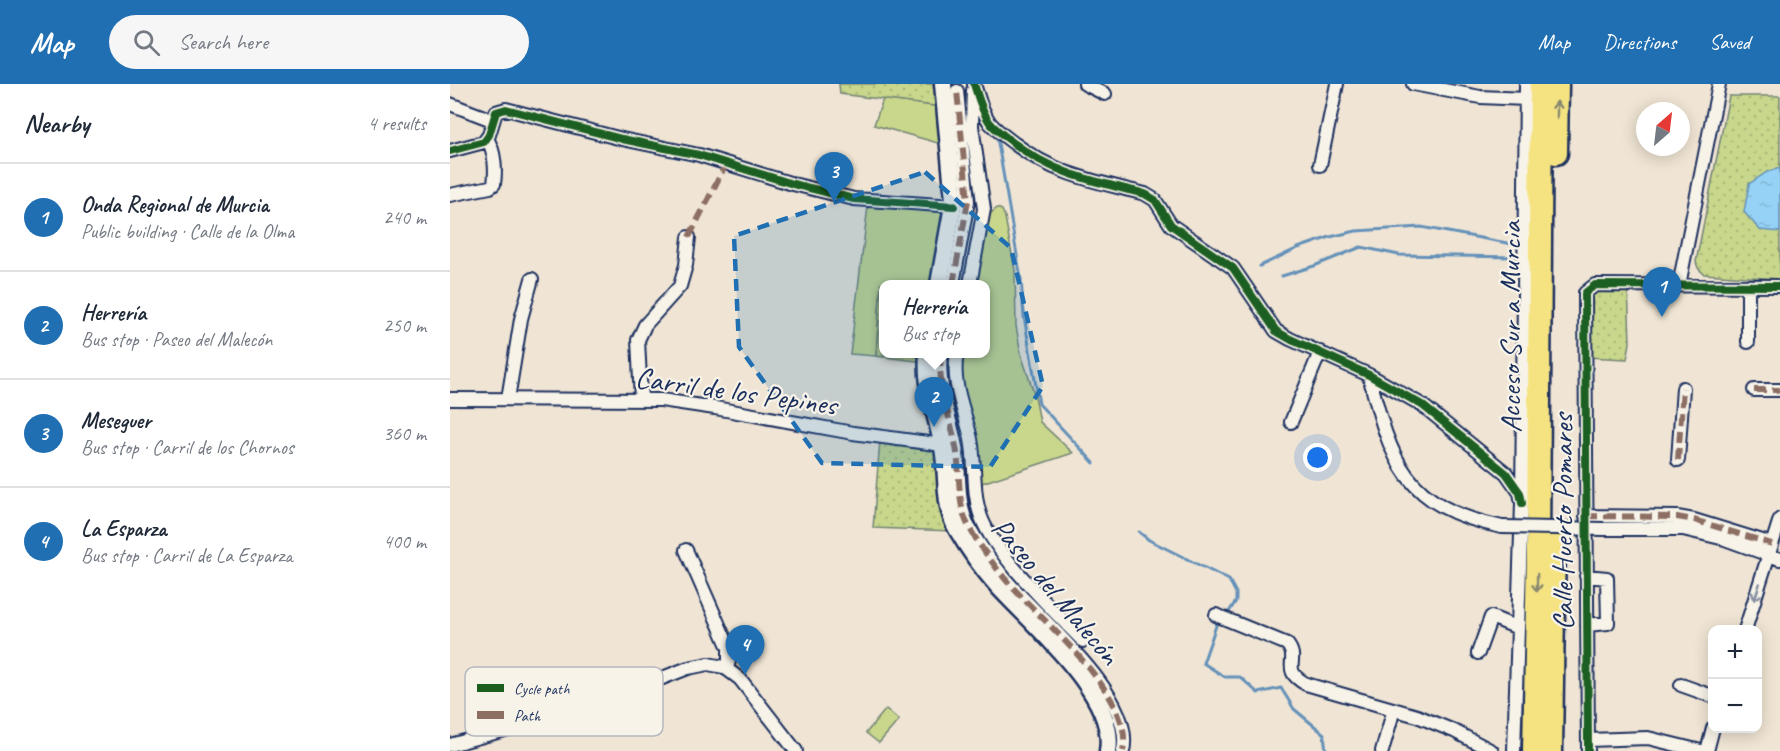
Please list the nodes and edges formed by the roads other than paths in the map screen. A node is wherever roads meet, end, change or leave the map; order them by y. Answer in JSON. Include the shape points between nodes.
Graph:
{"nodes":[{"id":1,"x":974,"y":84,"type":"edge"},
{"id":2,"x":1085,"y":84,"type":"edge"},
{"id":3,"x":1337,"y":84,"type":"edge"},
{"id":4,"x":1413,"y":84,"type":"edge"},
{"id":5,"x":1526,"y":84,"type":"edge"},
{"id":6,"x":1557,"y":84,"type":"edge"},
{"id":7,"x":1719,"y":84,"type":"edge"},
{"id":8,"x":950,"y":87,"type":"edge"},
{"id":9,"x":1533,"y":91,"type":"edge"},
{"id":10,"x":1105,"y":94,"type":"dead end"},
{"id":11,"x":450,"y":104,"type":"edge"},
{"id":12,"x":492,"y":120,"type":"junction"},
{"id":13,"x":990,"y":123,"type":"junction"},
{"id":14,"x":972,"y":126,"type":"junction"},
{"id":15,"x":487,"y":139,"type":"junction"},
{"id":16,"x":450,"y":151,"type":"edge"},
{"id":17,"x":1320,"y":165,"type":"dead end"},
{"id":18,"x":450,"y":195,"type":"edge"},
{"id":19,"x":954,"y":206,"type":"junction"},
{"id":20,"x":689,"y":237,"type":"dead end"},
{"id":21,"x":532,"y":279,"type":"dead end"},
{"id":22,"x":940,"y":280,"type":"edge"},
{"id":23,"x":954,"y":280,"type":"edge"},
{"id":24,"x":970,"y":280,"type":"edge"},
{"id":25,"x":1679,"y":285,"type":"junction"},
{"id":26,"x":1748,"y":286,"type":"junction"},
{"id":27,"x":1780,"y":286,"type":"edge"},
{"id":28,"x":1748,"y":342,"type":"dead end"},
{"id":29,"x":1320,"y":352,"type":"junction"},
{"id":30,"x":928,"y":358,"type":"edge"},
{"id":31,"x":941,"y":358,"type":"edge"},
{"id":32,"x":956,"y":358,"type":"edge"},
{"id":33,"x":1369,"y":375,"type":"junction"},
{"id":34,"x":1683,"y":388,"type":"dead end"},
{"id":35,"x":1755,"y":390,"type":"dead end"},
{"id":36,"x":1780,"y":390,"type":"edge"},
{"id":37,"x":450,"y":399,"type":"edge"},
{"id":38,"x":508,"y":399,"type":"junction"},
{"id":39,"x":641,"y":400,"type":"junction"},
{"id":40,"x":1291,"y":422,"type":"dead end"},
{"id":41,"x":943,"y":445,"type":"junction"},
{"id":42,"x":1523,"y":460,"type":"junction"},
{"id":43,"x":1678,"y":460,"type":"dead end"},
{"id":44,"x":1506,"y":473,"type":"junction"},
{"id":45,"x":1522,"y":503,"type":"junction"},
{"id":46,"x":1586,"y":516,"type":"junction"},
{"id":47,"x":1780,"y":519,"type":"edge"},
{"id":48,"x":686,"y":550,"type":"dead end"},
{"id":49,"x":1774,"y":552,"type":"edge"},
{"id":50,"x":1586,"y":576,"type":"junction"},
{"id":51,"x":1216,"y":615,"type":"dead end"},
{"id":52,"x":1587,"y":625,"type":"junction"},
{"id":53,"x":1747,"y":625,"type":"edge"},
{"id":54,"x":1518,"y":628,"type":"junction"},
{"id":55,"x":1083,"y":641,"type":"dead end"},
{"id":56,"x":1478,"y":653,"type":"dead end"},
{"id":57,"x":727,"y":668,"type":"junction"},
{"id":58,"x":663,"y":678,"type":"edge"},
{"id":59,"x":1681,"y":685,"type":"dead end"},
{"id":60,"x":1552,"y":693,"type":"junction"},
{"id":61,"x":1708,"y":694,"type":"edge"},
{"id":62,"x":1394,"y":710,"type":"junction"},
{"id":63,"x":1712,"y":733,"type":"edge"},
{"id":64,"x":483,"y":736,"type":"edge"},
{"id":65,"x":450,"y":745,"type":"edge"},
{"id":66,"x":1588,"y":746,"type":"edge"},
{"id":67,"x":796,"y":751,"type":"edge"},
{"id":68,"x":1108,"y":751,"type":"edge"},
{"id":69,"x":1123,"y":751,"type":"edge"},
{"id":70,"x":1382,"y":751,"type":"edge"},
{"id":71,"x":1491,"y":751,"type":"edge"},
{"id":72,"x":1514,"y":751,"type":"edge"},
{"id":73,"x":1534,"y":751,"type":"edge"},
{"id":74,"x":1551,"y":751,"type":"edge"},
{"id":75,"x":1559,"y":751,"type":"edge"},
{"id":76,"x":1701,"y":751,"type":"edge"},
{"id":77,"x":1707,"y":751,"type":"edge"}],
"edges":[{"from":1,"to":13,"type":"street"},
{"from":1,"to":14,"type":"street"},
{"from":2,"to":10,"type":"street"},
{"from":3,"to":17,"type":"street"},
{"from":4,"to":9,"type":"street","via":[[1480,98]]},
{"from":5,"to":9,"type":"street"},
{"from":60,"to":6,"type":"highway","name":"Acceso Sur a Murcia","one_way":true},
{"from":7,"to":25,"type":"street"},
{"from":8,"to":19,"type":"street"},
{"from":8,"to":23,"type":"street","via":[[968,201]]},
{"from":9,"to":42,"type":"street"},
{"from":9,"to":73,"type":"highway","name":"Acceso Sur a Murcia","one_way":true,"via":[[1541,273]]},
{"from":11,"to":12,"type":"street"},
{"from":12,"to":15,"type":"street"},
{"from":12,"to":19,"type":"street","via":[[496,112],[506,109],[709,157],[854,199]]},
{"from":13,"to":14,"type":"street","via":[[979,119]]},
{"from":13,"to":29,"type":"street","via":[[1051,167],[1155,200],[1171,225],[1233,268],[1276,331]]},
{"from":14,"to":24,"type":"street","via":[[984,209]]},
{"from":15,"to":16,"type":"street","via":[[482,144]]},
{"from":15,"to":18,"type":"street","via":[[493,154],[492,186]]},
{"from":19,"to":22,"type":"street"},
{"from":20,"to":39,"type":"street","via":[[680,286],[645,325],[638,340]]},
{"from":21,"to":38,"type":"street"},
{"from":25,"to":26,"type":"street"},
{"from":25,"to":46,"type":"street","name":"Calle Huerto Pomares","via":[[1595,285],[1586,293]]},
{"from":26,"to":27,"type":"street"},
{"from":26,"to":28,"type":"street"},
{"from":29,"to":33,"type":"street"},
{"from":29,"to":40,"type":"street"},
{"from":30,"to":41,"type":"street","via":[[928,390]]},
{"from":31,"to":69,"type":"street","name":"Paseo del Malecón","via":[[941,390],[956,446],[969,526],[1006,580],[1100,681],[1120,718]]},
{"from":32,"to":55,"type":"street","via":[[956,385],[972,440],[981,516],[1018,572]]},
{"from":33,"to":44,"type":"street","via":[[1422,405]]},
{"from":33,"to":49,"type":"street","bridge":true,"via":[[1382,426],[1399,466],[1430,498],[1456,513],[1502,527],[1683,529]]},
{"from":34,"to":43,"type":"street"},
{"from":35,"to":36,"type":"street"},
{"from":37,"to":38,"type":"street","name":"Carril de los Pepines"},
{"from":38,"to":39,"type":"street","name":"Carril de los Pepines"},
{"from":39,"to":41,"type":"street","name":"Carril de los Pepines"},
{"from":41,"to":68,"type":"street","via":[[956,528],[995,583],[1087,684],[1106,721]]},
{"from":42,"to":44,"type":"street","via":[[1516,473]]},
{"from":42,"to":45,"type":"street"},
{"from":44,"to":45,"type":"street","via":[[1520,492]]},
{"from":45,"to":54,"type":"street"},
{"from":46,"to":49,"type":"street","via":[[1694,520]]},
{"from":46,"to":50,"type":"street","name":"Calle Huerto Pomares"},
{"from":47,"to":49,"type":"street"},
{"from":48,"to":57,"type":"street","via":[[729,648]]},
{"from":49,"to":53,"type":"street","one_way":true},
{"from":50,"to":52,"type":"street","name":"Calle Huerto Pomares"},
{"from":50,"to":52,"type":"street","via":[[1607,578],[1608,623]]},
{"from":51,"to":62,"type":"street","via":[[1287,644],[1292,673],[1306,684]]},
{"from":52,"to":66,"type":"street","name":"Calle Huerto Pomares"},
{"from":54,"to":56,"type":"street","via":[[1491,617]]},
{"from":54,"to":72,"type":"street"},
{"from":57,"to":58,"type":"street","via":[[708,664]]},
{"from":57,"to":67,"type":"street","via":[[749,689]]},
{"from":59,"to":61,"type":"street"},
{"from":60,"to":74,"type":"highway","name":"Acceso Sur a Murcia"},
{"from":60,"to":75,"type":"highway"},
{"from":62,"to":70,"type":"street"},
{"from":62,"to":71,"type":"street","via":[[1439,724]]},
{"from":63,"to":77,"type":"street"},
{"from":64,"to":65,"type":"street"},
{"from":66,"to":76,"type":"street","via":[[1647,738]]}]}
